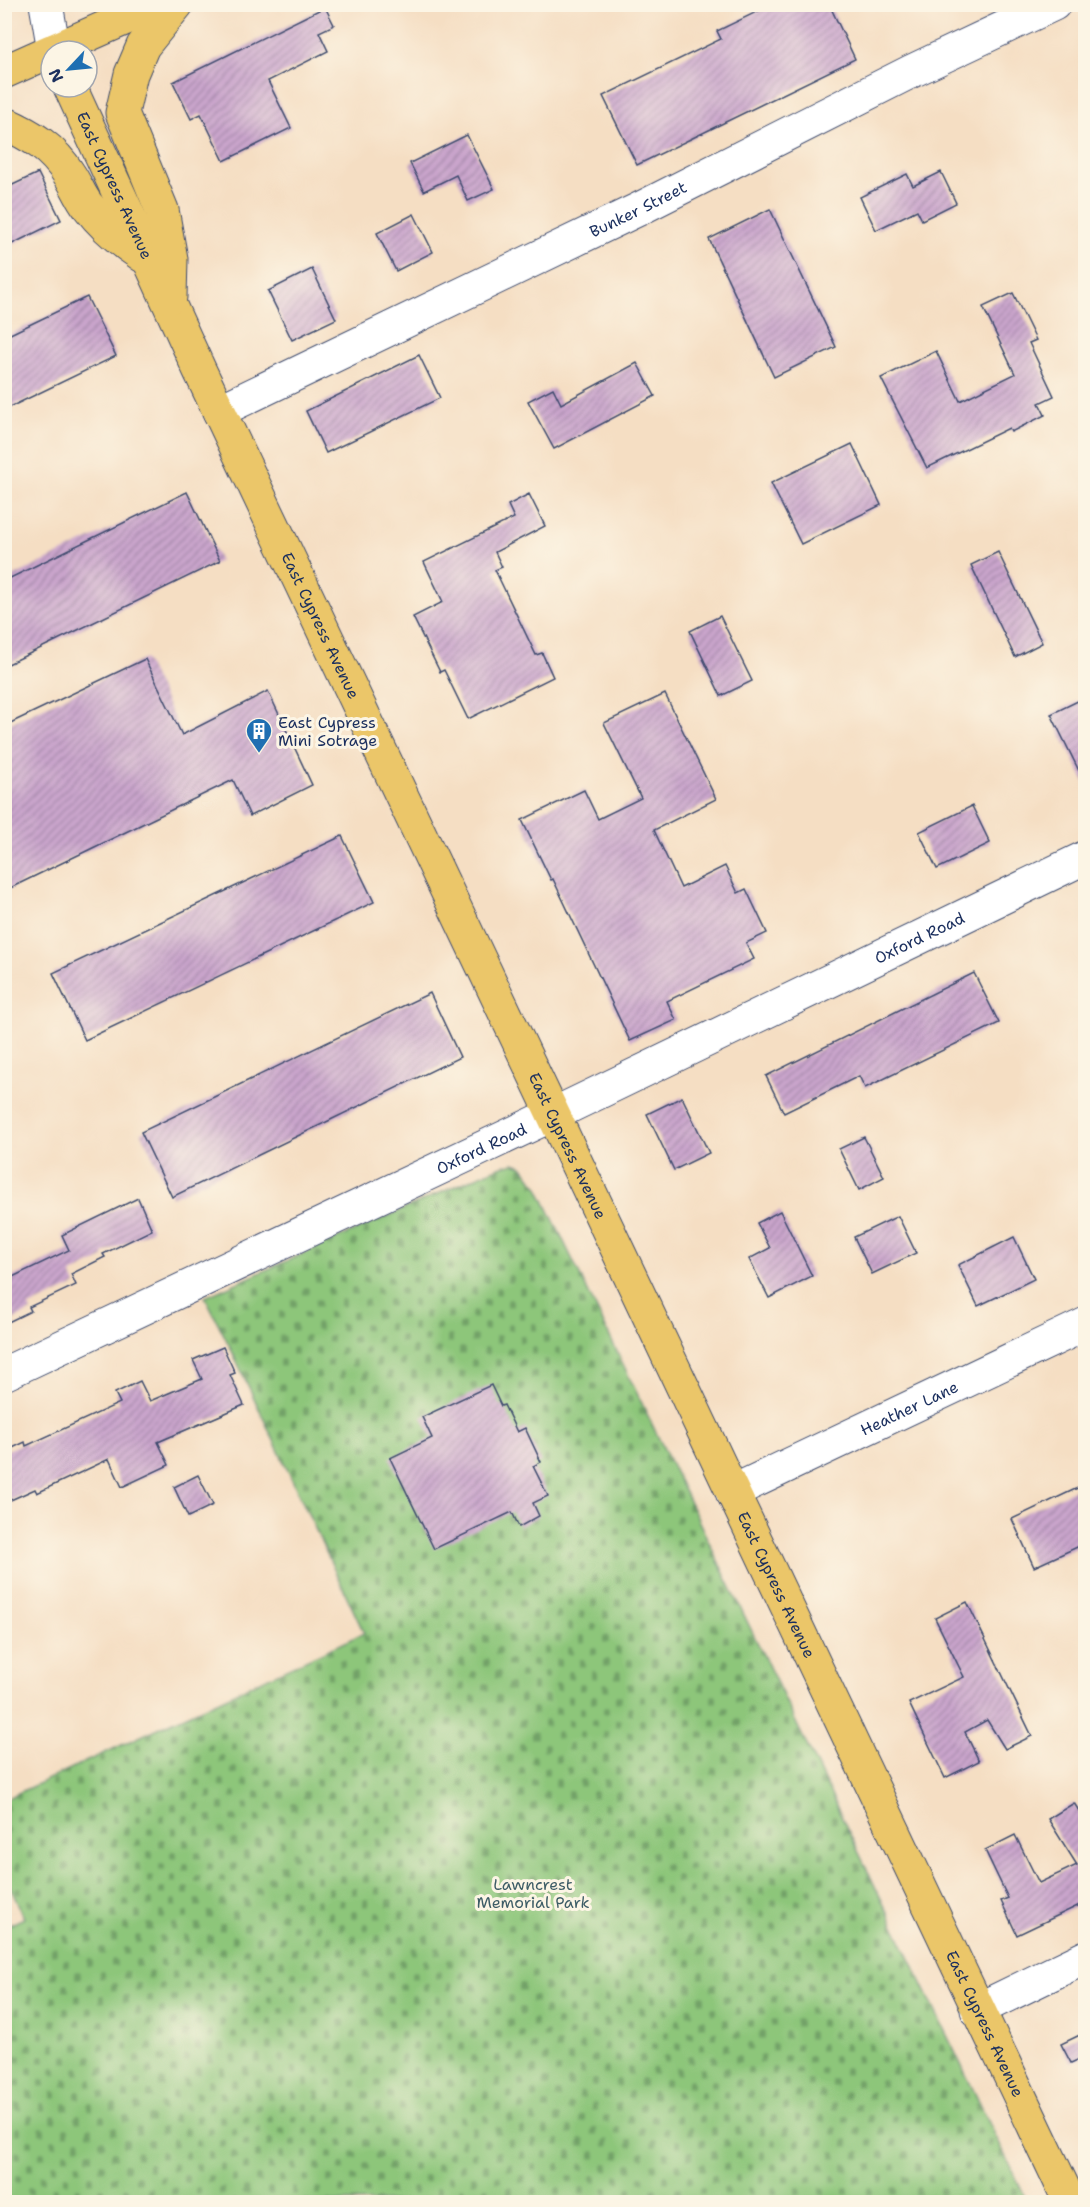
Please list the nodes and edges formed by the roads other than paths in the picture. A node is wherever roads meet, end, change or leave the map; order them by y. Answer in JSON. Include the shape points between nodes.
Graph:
{"nodes":[{"id":1,"x":46,"y":4,"type":"edge"},
{"id":2,"x":158,"y":4,"type":"edge"},
{"id":3,"x":177,"y":4,"type":"edge"},
{"id":4,"x":1054,"y":4,"type":"edge"},
{"id":5,"x":51,"y":39,"type":"edge"},
{"id":6,"x":80,"y":39,"type":"edge"},
{"id":7,"x":39,"y":57,"type":"edge"},
{"id":8,"x":4,"y":72,"type":"edge"},
{"id":9,"x":75,"y":99,"type":"edge"},
{"id":10,"x":4,"y":123,"type":"edge"},
{"id":11,"x":147,"y":260,"type":"junction"},
{"id":12,"x":170,"y":307,"type":"junction"},
{"id":13,"x":219,"y":411,"type":"junction"},
{"id":14,"x":1086,"y":857,"type":"edge"},
{"id":15,"x":554,"y":1114,"type":"junction"},
{"id":16,"x":1086,"y":1324,"type":"edge"},
{"id":17,"x":4,"y":1374,"type":"edge"},
{"id":18,"x":732,"y":1492,"type":"junction"},
{"id":19,"x":1086,"y":1957,"type":"edge"},
{"id":20,"x":977,"y":2010,"type":"junction"},
{"id":21,"x":1070,"y":2202,"type":"edge"}],
"edges":[{"from":1,"to":5,"type":"street"},
{"from":2,"to":6,"type":"main road"},
{"from":3,"to":12,"type":"main road","via":[[142,46],[122,113],[162,210],[171,259]]},
{"from":4,"to":13,"type":"street","name":"Bunker Street"},
{"from":7,"to":8,"type":"main road"},
{"from":9,"to":11,"type":"main road","name":"East Cypress Avenue"},
{"from":10,"to":11,"type":"main road","via":[[47,146],[99,220]]},
{"from":11,"to":12,"type":"main road","name":"East Cypress Avenue"},
{"from":12,"to":13,"type":"main road","name":"East Cypress Avenue"},
{"from":13,"to":15,"type":"main road","name":"East Cypress Avenue"},
{"from":14,"to":15,"type":"street","name":"Oxford Road"},
{"from":15,"to":17,"type":"street","name":"Oxford Road"},
{"from":15,"to":18,"type":"main road","name":"East Cypress Avenue"},
{"from":16,"to":18,"type":"street","name":"Heather Lane"},
{"from":18,"to":20,"type":"main road","name":"East Cypress Avenue"},
{"from":19,"to":20,"type":"street"},
{"from":20,"to":21,"type":"main road","name":"East Cypress Avenue"}]}
